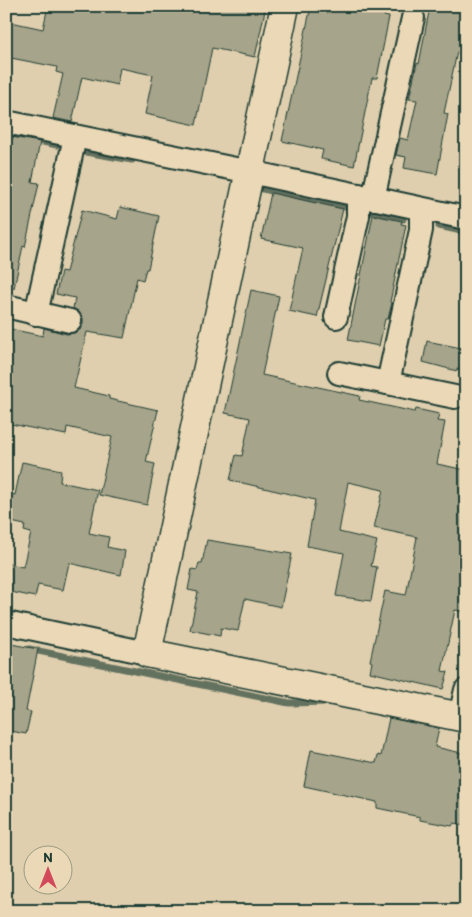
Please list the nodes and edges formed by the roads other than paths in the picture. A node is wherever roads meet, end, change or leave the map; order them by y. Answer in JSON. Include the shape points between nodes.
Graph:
{"nodes":[{"id":1,"x":285,"y":6,"type":"edge"},
{"id":2,"x":413,"y":18,"type":"dead end"},
{"id":3,"x":6,"y":122,"type":"edge"},
{"id":4,"x":75,"y":137,"type":"junction"},
{"id":5,"x":250,"y":172,"type":"junction"},
{"id":6,"x":366,"y":197,"type":"junction"},
{"id":7,"x":421,"y":209,"type":"junction"},
{"id":8,"x":466,"y":218,"type":"edge"},
{"id":9,"x":6,"y":306,"type":"edge"},
{"id":10,"x":36,"y":314,"type":"junction"},
{"id":11,"x":336,"y":317,"type":"dead end"},
{"id":12,"x":70,"y":320,"type":"dead end"},
{"id":13,"x":339,"y":373,"type":"dead end"},
{"id":14,"x":388,"y":383,"type":"junction"},
{"id":15,"x":455,"y":397,"type":"dead end"},
{"id":16,"x":6,"y":623,"type":"edge"},
{"id":17,"x":147,"y":653,"type":"junction"},
{"id":18,"x":466,"y":690,"type":"edge"},
{"id":19,"x":463,"y":717,"type":"edge"}],
"edges":[{"from":1,"to":5,"type":"street"},
{"from":2,"to":6,"type":"street"},
{"from":3,"to":4,"type":"street"},
{"from":4,"to":5,"type":"street"},
{"from":4,"to":10,"type":"street"},
{"from":5,"to":6,"type":"street"},
{"from":5,"to":17,"type":"street"},
{"from":6,"to":7,"type":"street"},
{"from":6,"to":11,"type":"street","via":[[358,216]]},
{"from":7,"to":8,"type":"street"},
{"from":7,"to":14,"type":"street","via":[[421,230]]},
{"from":9,"to":10,"type":"street"},
{"from":10,"to":12,"type":"street"},
{"from":13,"to":14,"type":"street"},
{"from":14,"to":15,"type":"street"},
{"from":16,"to":17,"type":"street"},
{"from":17,"to":19,"type":"street"},
{"from":18,"to":19,"type":"street"}]}
